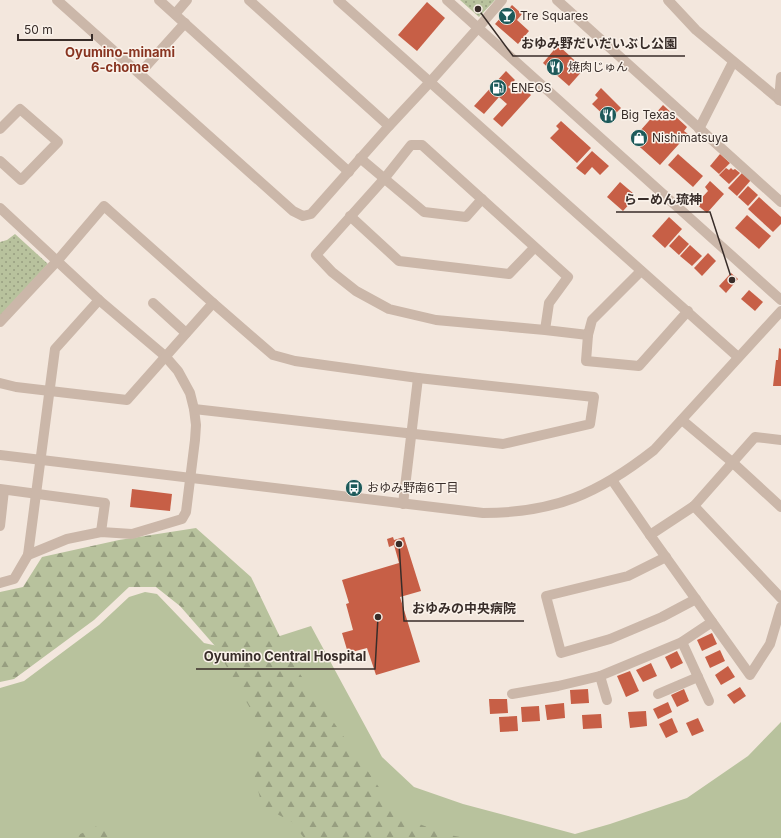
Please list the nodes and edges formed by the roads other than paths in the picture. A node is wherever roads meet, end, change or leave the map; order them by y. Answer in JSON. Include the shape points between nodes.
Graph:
{"nodes":[{"id":1,"x":57,"y":0,"type":"edge"},
{"id":2,"x":159,"y":0,"type":"edge"},
{"id":3,"x":187,"y":0,"type":"edge"},
{"id":4,"x":249,"y":0,"type":"edge"},
{"id":5,"x":338,"y":0,"type":"edge"},
{"id":6,"x":447,"y":0,"type":"edge"},
{"id":7,"x":502,"y":0,"type":"edge"},
{"id":8,"x":557,"y":0,"type":"edge"},
{"id":9,"x":668,"y":0,"type":"edge"},
{"id":10,"x":175,"y":14,"type":"junction"},
{"id":11,"x":185,"y":23,"type":"junction"},
{"id":12,"x":478,"y":28,"type":"junction"},
{"id":13,"x":733,"y":62,"type":"junction"},
{"id":14,"x":140,"y":74,"type":"junction"},
{"id":15,"x":781,"y":77,"type":"edge"},
{"id":16,"x":430,"y":82,"type":"junction"},
{"id":17,"x":780,"y":101,"type":"edge"},
{"id":18,"x":389,"y":126,"type":"junction"},
{"id":19,"x":0,"y":129,"type":"edge"},
{"id":20,"x":699,"y":129,"type":"junction"},
{"id":21,"x":360,"y":158,"type":"junction"},
{"id":22,"x":0,"y":161,"type":"edge"},
{"id":23,"x":349,"y":172,"type":"junction"},
{"id":24,"x":384,"y":179,"type":"junction"},
{"id":25,"x":482,"y":199,"type":"junction"},
{"id":26,"x":781,"y":202,"type":"edge"},
{"id":27,"x":0,"y":208,"type":"edge"},
{"id":28,"x":350,"y":216,"type":"junction"},
{"id":29,"x":534,"y":248,"type":"junction"},
{"id":30,"x":58,"y":260,"type":"junction"},
{"id":31,"x":641,"y":271,"type":"junction"},
{"id":32,"x":99,"y":300,"type":"junction"},
{"id":33,"x":781,"y":300,"type":"edge"},
{"id":34,"x":153,"y":303,"type":"dead end"},
{"id":35,"x":213,"y":303,"type":"junction"},
{"id":36,"x":688,"y":311,"type":"junction"},
{"id":37,"x":781,"y":311,"type":"edge"},
{"id":38,"x":0,"y":322,"type":"edge"},
{"id":39,"x":545,"y":330,"type":"junction"},
{"id":40,"x":186,"y":333,"type":"junction"},
{"id":41,"x":588,"y":335,"type":"junction"},
{"id":42,"x":165,"y":356,"type":"junction"},
{"id":43,"x":738,"y":358,"type":"junction"},
{"id":44,"x":418,"y":378,"type":"junction"},
{"id":45,"x":0,"y":383,"type":"edge"},
{"id":46,"x":49,"y":390,"type":"junction"},
{"id":47,"x":194,"y":409,"type":"junction"},
{"id":48,"x":682,"y":420,"type":"junction"},
{"id":49,"x":412,"y":433,"type":"junction"},
{"id":50,"x":781,"y":440,"type":"edge"},
{"id":51,"x":0,"y":455,"type":"edge"},
{"id":52,"x":40,"y":460,"type":"junction"},
{"id":53,"x":732,"y":462,"type":"junction"},
{"id":54,"x":191,"y":478,"type":"junction"},
{"id":55,"x":612,"y":480,"type":"junction"},
{"id":56,"x":2,"y":490,"type":"edge"},
{"id":57,"x":36,"y":494,"type":"junction"},
{"id":58,"x":403,"y":504,"type":"junction"},
{"id":59,"x":694,"y":506,"type":"junction"},
{"id":60,"x":781,"y":507,"type":"edge"},
{"id":61,"x":0,"y":526,"type":"edge"},
{"id":62,"x":101,"y":532,"type":"junction"},
{"id":63,"x":650,"y":535,"type":"junction"},
{"id":64,"x":28,"y":555,"type":"junction"},
{"id":65,"x":666,"y":558,"type":"junction"},
{"id":66,"x":0,"y":583,"type":"edge"},
{"id":67,"x":781,"y":598,"type":"edge"},
{"id":68,"x":696,"y":599,"type":"junction"},
{"id":69,"x":781,"y":606,"type":"edge"},
{"id":70,"x":712,"y":622,"type":"junction"},
{"id":71,"x":682,"y":642,"type":"junction"},
{"id":72,"x":600,"y":676,"type":"junction"},
{"id":73,"x":698,"y":677,"type":"junction"},
{"id":74,"x":512,"y":694,"type":"dead end"},
{"id":75,"x":658,"y":694,"type":"dead end"},
{"id":76,"x":607,"y":700,"type":"dead end"},
{"id":77,"x":709,"y":700,"type":"dead end"}],
"edges":[{"from":1,"to":14,"type":"street"},
{"from":2,"to":10,"type":"street"},
{"from":3,"to":10,"type":"street"},
{"from":4,"to":18,"type":"street"},
{"from":5,"to":16,"type":"street"},
{"from":6,"to":12,"type":"street"},
{"from":7,"to":12,"type":"street"},
{"from":8,"to":20,"type":"street"},
{"from":9,"to":13,"type":"street","via":[[696,30]]},
{"from":10,"to":11,"type":"street"},
{"from":11,"to":14,"type":"street"},
{"from":11,"to":23,"type":"street"},
{"from":12,"to":16,"type":"street"},
{"from":12,"to":33,"type":"street"},
{"from":13,"to":17,"type":"street"},
{"from":13,"to":20,"type":"street"},
{"from":14,"to":23,"type":"street","via":[[293,212],[303,216],[311,214]]},
{"from":15,"to":17,"type":"street"},
{"from":16,"to":18,"type":"street"},
{"from":16,"to":31,"type":"street"},
{"from":18,"to":21,"type":"street"},
{"from":19,"to":22,"type":"street","via":[[20,109],[58,142],[21,180]]},
{"from":20,"to":26,"type":"street"},
{"from":21,"to":23,"type":"street"},
{"from":21,"to":24,"type":"street"},
{"from":24,"to":25,"type":"street","via":[[424,212],[466,216]]},
{"from":24,"to":25,"type":"street","via":[[411,145],[422,145]]},
{"from":24,"to":28,"type":"street"},
{"from":25,"to":29,"type":"street"},
{"from":27,"to":30,"type":"street"},
{"from":28,"to":29,"type":"street","via":[[399,261],[509,274]]},
{"from":28,"to":39,"type":"street","via":[[316,254],[332,272],[356,291],[389,309],[436,320]]},
{"from":29,"to":39,"type":"street","via":[[568,277],[549,303]]},
{"from":30,"to":32,"type":"street"},
{"from":30,"to":35,"type":"street","via":[[104,206]]},
{"from":30,"to":38,"type":"street"},
{"from":31,"to":36,"type":"street"},
{"from":31,"to":41,"type":"street","via":[[592,320]]},
{"from":32,"to":42,"type":"street"},
{"from":32,"to":46,"type":"street","via":[[55,349]]},
{"from":34,"to":40,"type":"street"},
{"from":35,"to":40,"type":"street"},
{"from":35,"to":44,"type":"street","via":[[273,354],[295,361]]},
{"from":36,"to":41,"type":"street","via":[[639,366],[586,361]]},
{"from":36,"to":43,"type":"street"},
{"from":37,"to":43,"type":"street"},
{"from":39,"to":41,"type":"street"},
{"from":40,"to":42,"type":"street"},
{"from":42,"to":46,"type":"street","via":[[127,400]]},
{"from":42,"to":47,"type":"street","via":[[178,371]]},
{"from":43,"to":48,"type":"street"},
{"from":44,"to":49,"type":"street"},
{"from":44,"to":49,"type":"street","via":[[594,397],[590,424],[503,444]]},
{"from":45,"to":46,"type":"street"},
{"from":46,"to":52,"type":"street"},
{"from":47,"to":49,"type":"street"},
{"from":47,"to":54,"type":"street","via":[[196,425]]},
{"from":48,"to":53,"type":"street"},
{"from":48,"to":55,"type":"street","via":[[654,450]]},
{"from":49,"to":58,"type":"street"},
{"from":50,"to":53,"type":"street","via":[[755,437]]},
{"from":51,"to":52,"type":"street"},
{"from":52,"to":54,"type":"street"},
{"from":52,"to":57,"type":"street"},
{"from":53,"to":59,"type":"street"},
{"from":53,"to":60,"type":"street"},
{"from":54,"to":58,"type":"street"},
{"from":54,"to":62,"type":"street","via":[[186,512],[182,519],[132,534]]},
{"from":55,"to":58,"type":"street","via":[[559,504],[510,513],[483,513]]},
{"from":55,"to":63,"type":"street"},
{"from":56,"to":57,"type":"street"},
{"from":56,"to":61,"type":"street"},
{"from":57,"to":62,"type":"street","via":[[105,503]]},
{"from":57,"to":64,"type":"street"},
{"from":59,"to":63,"type":"street"},
{"from":59,"to":67,"type":"street"},
{"from":62,"to":64,"type":"street","via":[[67,539]]},
{"from":63,"to":65,"type":"street"},
{"from":64,"to":66,"type":"street","via":[[14,580]]},
{"from":65,"to":68,"type":"street"},
{"from":65,"to":68,"type":"street","via":[[628,576],[546,596],[561,653],[610,639]]},
{"from":68,"to":70,"type":"street"},
{"from":69,"to":70,"type":"street","via":[[770,644],[750,675]]},
{"from":70,"to":71,"type":"street"},
{"from":71,"to":72,"type":"street"},
{"from":71,"to":73,"type":"street"},
{"from":72,"to":74,"type":"street"},
{"from":72,"to":76,"type":"street"},
{"from":73,"to":75,"type":"street"},
{"from":73,"to":77,"type":"street"}]}
